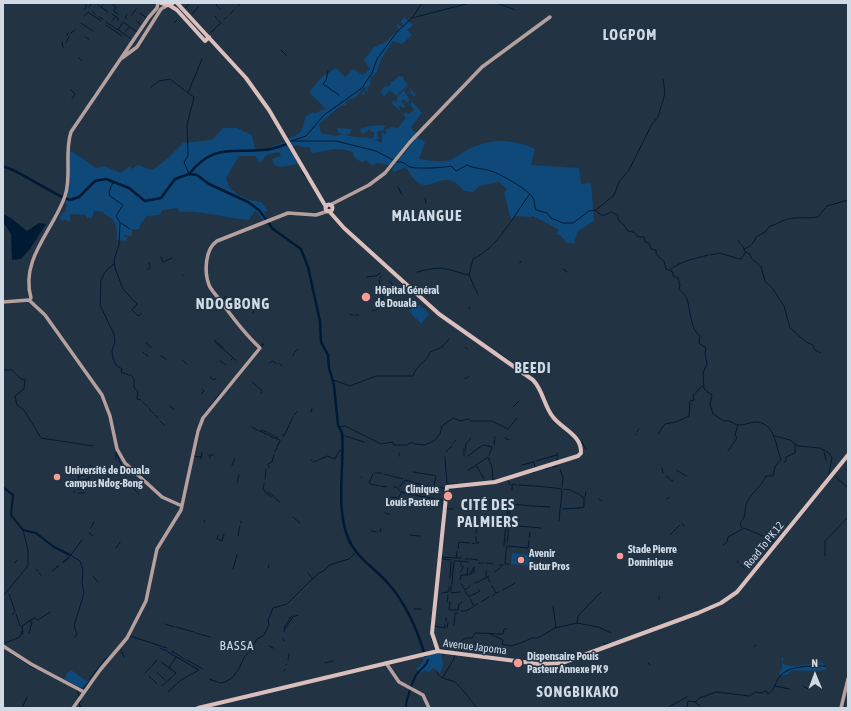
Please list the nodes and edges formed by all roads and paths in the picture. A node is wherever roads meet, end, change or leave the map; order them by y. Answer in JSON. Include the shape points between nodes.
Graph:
{"nodes":[{"id":1,"x":160,"y":3,"type":"edge"},
{"id":2,"x":176,"y":3,"type":"edge"},
{"id":3,"x":170,"y":4,"type":"edge"},
{"id":4,"x":550,"y":17,"type":"dead end"},
{"id":5,"x":208,"y":37,"type":"junction"},
{"id":6,"x":121,"y":58,"type":"junction"},
{"id":7,"x":329,"y":208,"type":"junction"},
{"id":8,"x":30,"y":299,"type":"junction"},
{"id":9,"x":3,"y":302,"type":"edge"},
{"id":10,"x":848,"y":455,"type":"edge"},
{"id":11,"x":182,"y":506,"type":"junction"},
{"id":12,"x":676,"y":621,"type":"joint"},
{"id":13,"x":3,"y":646,"type":"edge"},
{"id":14,"x":438,"y":651,"type":"junction"},
{"id":15,"x":386,"y":663,"type":"junction"},
{"id":16,"x":848,"y":679,"type":"edge"},
{"id":17,"x":84,"y":692,"type":"junction"},
{"id":18,"x":73,"y":708,"type":"edge"},
{"id":19,"x":198,"y":708,"type":"edge"},
{"id":20,"x":429,"y":708,"type":"edge"},
{"id":21,"x":840,"y":708,"type":"edge"}],
"edges":[{"from":1,"to":3,"type":"main road"},
{"from":1,"to":6,"type":"main road"},
{"from":2,"to":5,"type":"main road"},
{"from":3,"to":5,"type":"main road","via":[[205,41]]},
{"from":3,"to":6,"type":"main road","via":[[161,9],[135,49]]},
{"from":4,"to":7,"type":"main road","via":[[482,67],[410,142],[393,165],[375,181]]},
{"from":5,"to":7,"type":"main road","via":[[246,78],[269,110]]},
{"from":6,"to":8,"type":"main road","via":[[71,132],[67,150],[67,188],[33,259],[29,279]]},
{"from":7,"to":11,"type":"main road","via":[[316,215],[288,213],[212,245],[208,255],[210,288],[236,323],[260,348],[210,407],[201,422]]},
{"from":7,"to":14,"type":"main road","via":[[334,218],[439,314],[533,380],[553,417],[574,435],[580,446],[578,456],[543,468],[493,482],[447,487],[432,633]]},
{"from":8,"to":9,"type":"main road"},
{"from":8,"to":11,"type":"main road","via":[[102,395],[109,412],[117,449],[125,463],[162,497]]},
{"from":10,"to":12,"type":"main road","name":"Road To PK 12","via":[[737,592],[721,603]]},
{"from":11,"to":17,"type":"main road","via":[[157,549],[147,599],[128,637]]},
{"from":12,"to":14,"type":"main road","name":"Avenue Japoma","via":[[557,664],[534,664]]},
{"from":13,"to":17,"type":"main road"},
{"from":14,"to":15,"type":"main road","name":"Avenue Japoma"},
{"from":15,"to":19,"type":"main road","name":"Avenue Japoma"},
{"from":15,"to":20,"type":"main road","via":[[399,682],[424,696]]},
{"from":16,"to":21,"type":"main road"},
{"from":17,"to":18,"type":"main road"}]}
